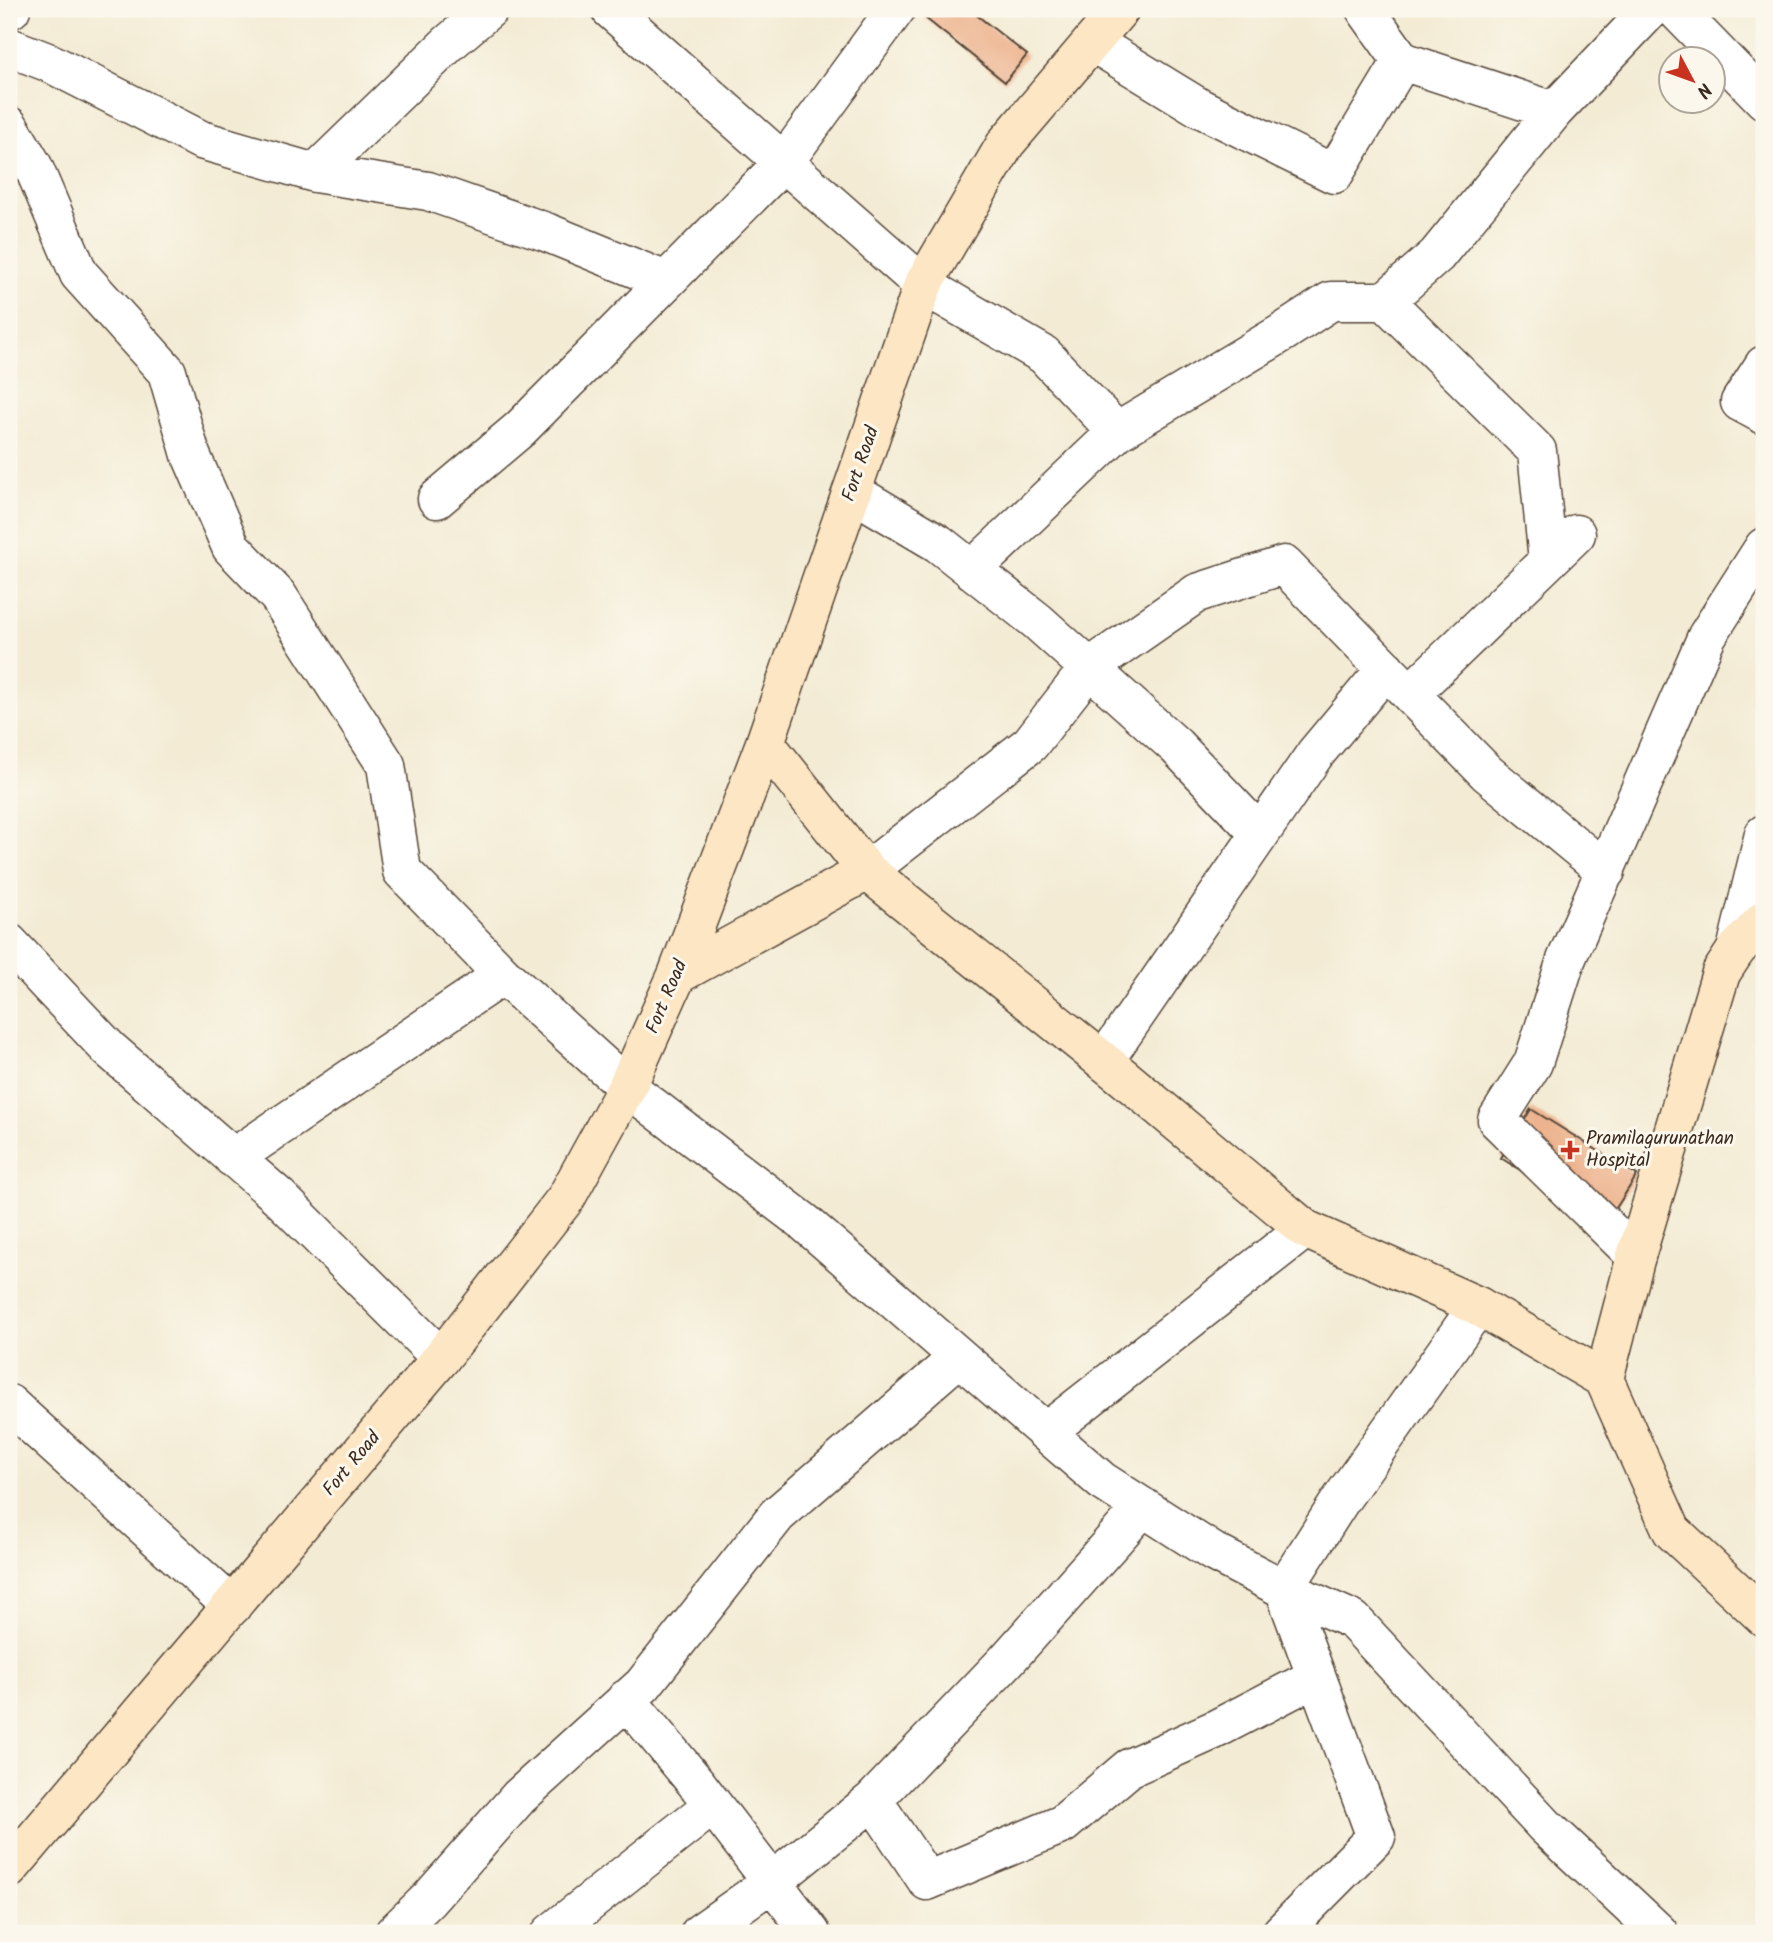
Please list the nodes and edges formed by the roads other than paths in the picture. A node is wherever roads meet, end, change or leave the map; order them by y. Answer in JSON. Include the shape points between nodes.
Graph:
{"nodes":[{"id":1,"x":489,"y":9,"type":"edge"},
{"id":2,"x":610,"y":9,"type":"edge"},
{"id":3,"x":896,"y":9,"type":"edge"},
{"id":4,"x":1120,"y":9,"type":"edge"},
{"id":5,"x":1365,"y":9,"type":"edge"},
{"id":6,"x":1651,"y":9,"type":"edge"},
{"id":7,"x":1675,"y":9,"type":"edge"},
{"id":8,"x":1092,"y":42,"type":"junction"},
{"id":9,"x":9,"y":47,"type":"edge"},
{"id":10,"x":1402,"y":61,"type":"junction"},
{"id":11,"x":1764,"y":100,"type":"edge"},
{"id":12,"x":1554,"y":111,"type":"junction"},
{"id":13,"x":9,"y":126,"type":"edge"},
{"id":14,"x":785,"y":161,"type":"junction"},
{"id":15,"x":316,"y":173,"type":"junction"},
{"id":16,"x":666,"y":281,"type":"junction"},
{"id":17,"x":923,"y":285,"type":"junction"},
{"id":18,"x":1385,"y":302,"type":"junction"},
{"id":19,"x":1764,"y":365,"type":"edge"},
{"id":20,"x":1764,"y":415,"type":"edge"},
{"id":21,"x":1117,"y":432,"type":"junction"},
{"id":22,"x":852,"y":492,"type":"junction"},
{"id":23,"x":438,"y":499,"type":"dead end"},
{"id":24,"x":1576,"y":534,"type":"dead end"},
{"id":25,"x":1764,"y":547,"type":"edge"},
{"id":26,"x":1548,"y":561,"type":"junction"},
{"id":27,"x":972,"y":570,"type":"junction"},
{"id":28,"x":1089,"y":668,"type":"junction"},
{"id":29,"x":1398,"y":682,"type":"junction"},
{"id":30,"x":765,"y":743,"type":"junction"},
{"id":31,"x":1259,"y":834,"type":"junction"},
{"id":32,"x":1764,"y":834,"type":"edge"},
{"id":33,"x":867,"y":871,"type":"junction"},
{"id":34,"x":1606,"y":871,"type":"junction"},
{"id":35,"x":1764,"y":920,"type":"edge"},
{"id":36,"x":9,"y":943,"type":"edge"},
{"id":37,"x":1736,"y":950,"type":"junction"},
{"id":38,"x":503,"y":975,"type":"junction"},
{"id":39,"x":677,"y":975,"type":"junction"},
{"id":40,"x":1104,"y":1061,"type":"junction"},
{"id":41,"x":627,"y":1087,"type":"junction"},
{"id":42,"x":233,"y":1158,"type":"junction"},
{"id":43,"x":1305,"y":1229,"type":"junction"},
{"id":44,"x":1636,"y":1256,"type":"junction"},
{"id":45,"x":1478,"y":1306,"type":"junction"},
{"id":46,"x":959,"y":1357,"type":"junction"},
{"id":47,"x":441,"y":1358,"type":"junction"},
{"id":48,"x":1604,"y":1379,"type":"junction"},
{"id":49,"x":9,"y":1404,"type":"edge"},
{"id":50,"x":1046,"y":1433,"type":"junction"},
{"id":51,"x":1143,"y":1507,"type":"junction"},
{"id":52,"x":1284,"y":1589,"type":"junction"},
{"id":53,"x":232,"y":1606,"type":"junction"},
{"id":54,"x":1764,"y":1617,"type":"edge"},
{"id":55,"x":1316,"y":1677,"type":"junction"},
{"id":56,"x":626,"y":1699,"type":"junction"},
{"id":57,"x":873,"y":1800,"type":"junction"},
{"id":58,"x":713,"y":1805,"type":"junction"},
{"id":59,"x":9,"y":1868,"type":"edge"},
{"id":60,"x":772,"y":1882,"type":"junction"},
{"id":61,"x":394,"y":1933,"type":"edge"},
{"id":62,"x":551,"y":1933,"type":"edge"},
{"id":63,"x":700,"y":1933,"type":"edge"},
{"id":64,"x":811,"y":1933,"type":"edge"},
{"id":65,"x":1281,"y":1933,"type":"edge"},
{"id":66,"x":1659,"y":1933,"type":"edge"}],
"edges":[{"from":1,"to":15,"type":"street"},
{"from":2,"to":14,"type":"street"},
{"from":3,"to":14,"type":"street"},
{"from":4,"to":8,"type":"main road","name":"Fort Road"},
{"from":5,"to":10,"type":"street"},
{"from":6,"to":12,"type":"street"},
{"from":7,"to":11,"type":"street"},
{"from":8,"to":10,"type":"street","via":[[1200,108],[1334,174]]},
{"from":8,"to":17,"type":"main road","name":"Fort Road","via":[[1006,144]]},
{"from":9,"to":15,"type":"street","via":[[201,139]]},
{"from":10,"to":12,"type":"street"},
{"from":12,"to":18,"type":"street","via":[[1437,256]]},
{"from":13,"to":38,"type":"street","via":[[33,166],[79,274],[167,372],[191,455],[231,547],[278,596],[386,765],[402,871]]},
{"from":14,"to":16,"type":"street"},
{"from":14,"to":17,"type":"street"},
{"from":15,"to":16,"type":"street","via":[[428,191]]},
{"from":16,"to":23,"type":"street","via":[[520,429]]},
{"from":17,"to":21,"type":"street","via":[[1044,355]]},
{"from":17,"to":22,"type":"main road","name":"Fort Road"},
{"from":18,"to":21,"type":"street","via":[[1331,301]]},
{"from":18,"to":26,"type":"street","via":[[1537,451]]},
{"from":19,"to":20,"type":"street","via":[[1740,402]]},
{"from":21,"to":27,"type":"street"},
{"from":22,"to":27,"type":"street","via":[[938,543]]},
{"from":22,"to":30,"type":"main road","name":"Fort Road"},
{"from":24,"to":26,"type":"street"},
{"from":25,"to":34,"type":"street","via":[[1707,636]]},
{"from":26,"to":29,"type":"street"},
{"from":27,"to":28,"type":"street"},
{"from":28,"to":29,"type":"street","via":[[1197,593],[1284,565]]},
{"from":28,"to":31,"type":"street","via":[[1176,746]]},
{"from":28,"to":33,"type":"street","via":[[1030,744]]},
{"from":29,"to":31,"type":"street","via":[[1315,754]]},
{"from":29,"to":34,"type":"street","via":[[1487,773]]},
{"from":30,"to":33,"type":"main road"},
{"from":30,"to":39,"type":"main road","name":"Fort Road"},
{"from":31,"to":40,"type":"street"},
{"from":32,"to":37,"type":"street"},
{"from":33,"to":39,"type":"main road"},
{"from":33,"to":40,"type":"main road"},
{"from":34,"to":44,"type":"street","via":[[1566,960],[1533,1063],[1497,1120]]},
{"from":35,"to":37,"type":"main road"},
{"from":36,"to":42,"type":"street","via":[[109,1049]]},
{"from":37,"to":44,"type":"main road","via":[[1721,973]]},
{"from":38,"to":41,"type":"street"},
{"from":38,"to":42,"type":"street"},
{"from":39,"to":41,"type":"main road","name":"Fort Road"},
{"from":40,"to":43,"type":"main road"},
{"from":41,"to":46,"type":"street","via":[[804,1222]]},
{"from":41,"to":47,"type":"main road","name":"Fort Road","via":[[566,1198]]},
{"from":42,"to":47,"type":"street","via":[[279,1197]]},
{"from":43,"to":45,"type":"main road"},
{"from":43,"to":50,"type":"street"},
{"from":44,"to":48,"type":"main road"},
{"from":45,"to":48,"type":"main road"},
{"from":45,"to":52,"type":"street","via":[[1340,1501]]},
{"from":46,"to":50,"type":"street"},
{"from":46,"to":56,"type":"street","via":[[777,1515],[643,1685]]},
{"from":47,"to":53,"type":"main road","name":"Fort Road"},
{"from":48,"to":54,"type":"main road","via":[[1672,1531]]},
{"from":49,"to":53,"type":"street"},
{"from":50,"to":51,"type":"street","via":[[1102,1481]]},
{"from":51,"to":52,"type":"street","via":[[1213,1552]]},
{"from":51,"to":57,"type":"street","via":[[1006,1661]]},
{"from":52,"to":55,"type":"street"},
{"from":52,"to":66,"type":"street","via":[[1353,1620],[1545,1826]]},
{"from":53,"to":59,"type":"main road","name":"Fort Road"},
{"from":55,"to":57,"type":"street","via":[[1129,1768],[1063,1824],[928,1881]]},
{"from":55,"to":65,"type":"street","via":[[1376,1837]]},
{"from":56,"to":58,"type":"street"},
{"from":56,"to":61,"type":"street","via":[[519,1797]]},
{"from":57,"to":60,"type":"street"},
{"from":58,"to":60,"type":"street"},
{"from":58,"to":62,"type":"street"},
{"from":60,"to":63,"type":"street"},
{"from":60,"to":64,"type":"street"}]}
